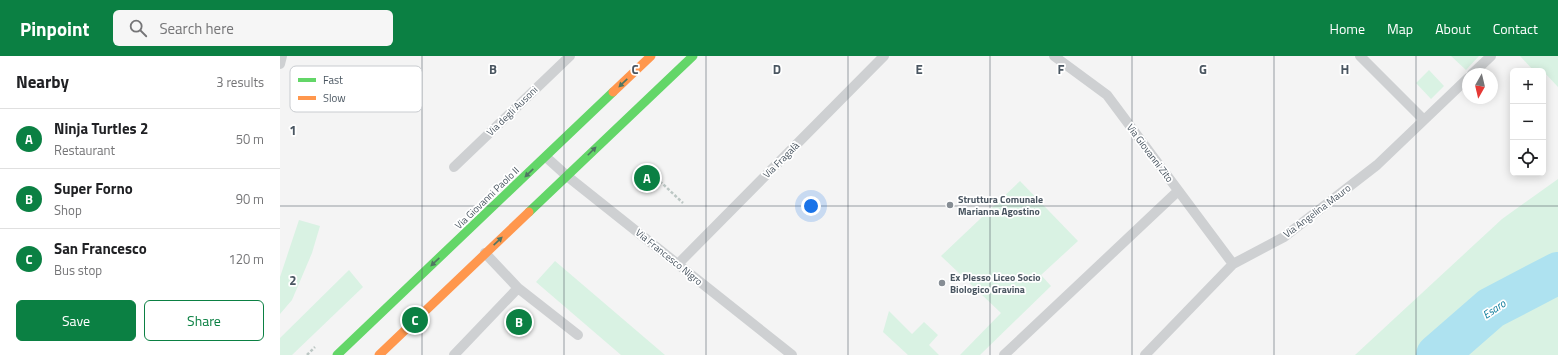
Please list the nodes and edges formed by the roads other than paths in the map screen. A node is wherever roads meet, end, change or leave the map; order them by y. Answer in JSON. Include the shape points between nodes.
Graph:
{"nodes":[{"id":1,"x":282,"y":56,"type":"edge"},
{"id":2,"x":570,"y":56,"type":"edge"},
{"id":3,"x":651,"y":56,"type":"edge"},
{"id":4,"x":693,"y":56,"type":"edge"},
{"id":5,"x":884,"y":56,"type":"edge"},
{"id":6,"x":1054,"y":56,"type":"edge"},
{"id":7,"x":1360,"y":56,"type":"edge"},
{"id":8,"x":1491,"y":56,"type":"edge"},
{"id":9,"x":280,"y":64,"type":"edge"},
{"id":10,"x":1478,"y":68,"type":"edge"},
{"id":11,"x":1462,"y":84,"type":"edge"},
{"id":12,"x":1424,"y":120,"type":"junction"},
{"id":13,"x":546,"y":157,"type":"junction"},
{"id":14,"x":454,"y":167,"type":"dead end"},
{"id":15,"x":567,"y":176,"type":"junction"},
{"id":16,"x":1178,"y":191,"type":"junction"},
{"id":17,"x":485,"y":253,"type":"junction"},
{"id":18,"x":678,"y":264,"type":"junction"},
{"id":19,"x":1233,"y":264,"type":"junction"},
{"id":20,"x":518,"y":288,"type":"junction"},
{"id":21,"x":578,"y":336,"type":"dead end"},
{"id":22,"x":337,"y":355,"type":"edge"},
{"id":23,"x":379,"y":355,"type":"edge"},
{"id":24,"x":454,"y":355,"type":"edge"},
{"id":25,"x":792,"y":355,"type":"edge"},
{"id":26,"x":1004,"y":355,"type":"edge"},
{"id":27,"x":1145,"y":355,"type":"edge"}],
"edges":[{"from":1,"to":9,"type":"lane"},
{"from":2,"to":14,"type":"lane","name":"Via degli Ausoni"},
{"from":3,"to":13,"type":"street","name":"Via Giovanni Paolo II","one_way":true},
{"from":15,"to":4,"type":"street","one_way":true},
{"from":5,"to":18,"type":"lane","name":"Via Fragalà"},
{"from":6,"to":16,"type":"lane","name":"Via Giovanni Zito","via":[[1107,95]]},
{"from":7,"to":12,"type":"lane"},
{"from":8,"to":10,"type":"lane"},
{"from":11,"to":12,"type":"lane","name":"Via Angelina Mauro"},
{"from":12,"to":19,"type":"lane","name":"Via Angelina Mauro","via":[[1377,165],[1284,237]]},
{"from":13,"to":15,"type":"lane","name":"Via Francesco Nigro"},
{"from":13,"to":22,"type":"street","name":"Via Giovanni Paolo II","one_way":true},
{"from":17,"to":15,"type":"street","one_way":true},
{"from":15,"to":18,"type":"lane","name":"Via Francesco Nigro"},
{"from":16,"to":19,"type":"lane","name":"Via Giovanni Zito"},
{"from":16,"to":26,"type":"lane"},
{"from":17,"to":20,"type":"lane"},
{"from":17,"to":23,"type":"street"},
{"from":18,"to":25,"type":"lane","name":"Via Francesco Nigro"},
{"from":19,"to":27,"type":"lane","name":"Via Angelina Mauro"},
{"from":20,"to":21,"type":"lane"},
{"from":20,"to":24,"type":"lane"}]}
